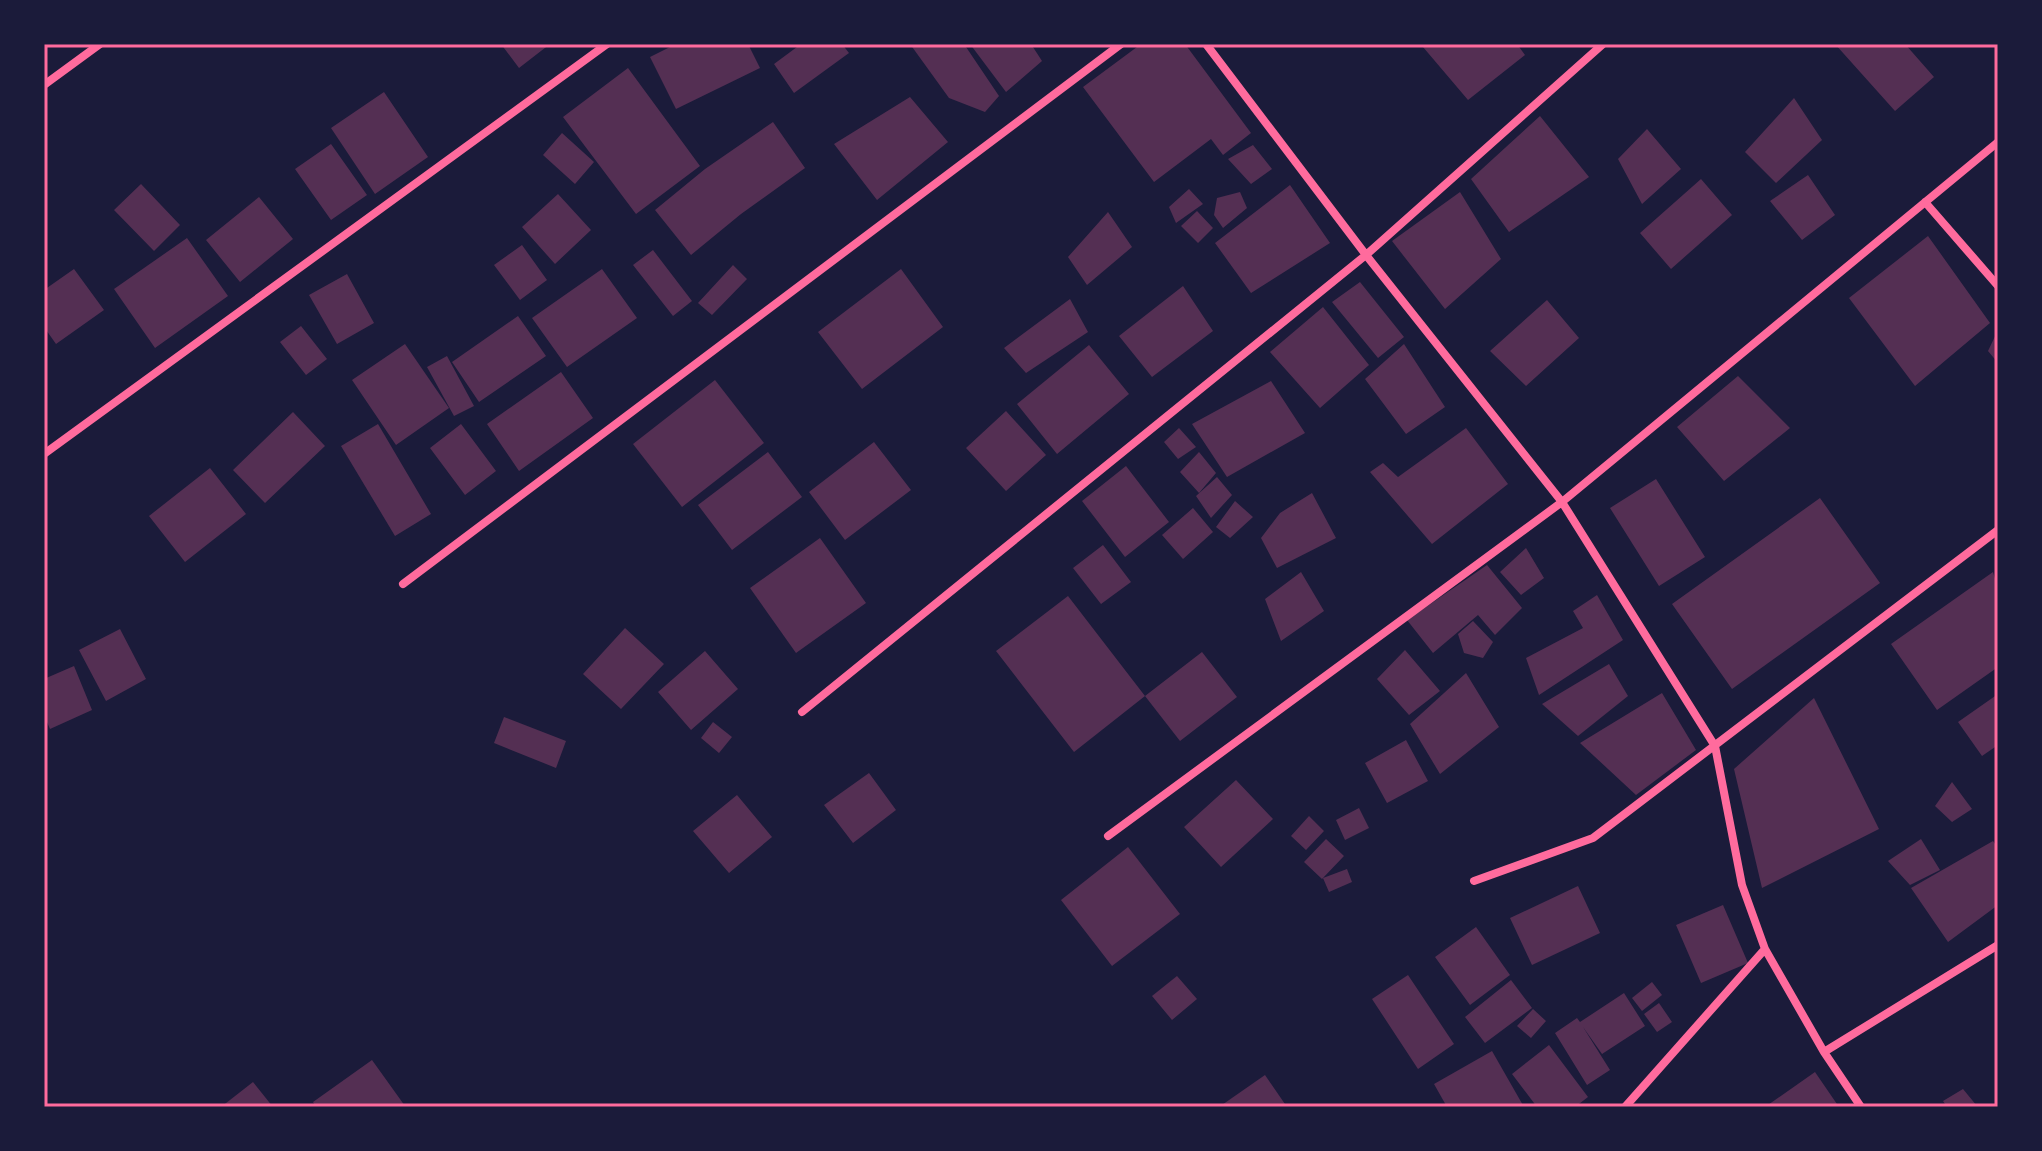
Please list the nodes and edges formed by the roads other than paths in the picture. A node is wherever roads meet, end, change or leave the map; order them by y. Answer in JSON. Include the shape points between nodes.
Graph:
{"nodes":[{"id":1,"x":100,"y":44,"type":"edge"},
{"id":2,"x":607,"y":44,"type":"edge"},
{"id":3,"x":1121,"y":44,"type":"edge"},
{"id":4,"x":1206,"y":44,"type":"edge"},
{"id":5,"x":1603,"y":44,"type":"edge"},
{"id":6,"x":44,"y":85,"type":"edge"},
{"id":7,"x":1998,"y":142,"type":"edge"},
{"id":8,"x":1925,"y":202,"type":"junction"},
{"id":9,"x":1366,"y":255,"type":"junction"},
{"id":10,"x":1998,"y":286,"type":"edge"},
{"id":11,"x":44,"y":454,"type":"edge"},
{"id":12,"x":1562,"y":502,"type":"junction"},
{"id":13,"x":1998,"y":530,"type":"edge"},
{"id":14,"x":403,"y":584,"type":"dead end"},
{"id":15,"x":802,"y":712,"type":"dead end"},
{"id":16,"x":1715,"y":746,"type":"junction"},
{"id":17,"x":1108,"y":836,"type":"dead end"},
{"id":18,"x":1474,"y":881,"type":"dead end"},
{"id":19,"x":1998,"y":945,"type":"edge"},
{"id":20,"x":1765,"y":949,"type":"junction"},
{"id":21,"x":1824,"y":1052,"type":"junction"},
{"id":22,"x":1625,"y":1107,"type":"edge"},
{"id":23,"x":1861,"y":1107,"type":"edge"}],
"edges":[{"from":1,"to":6,"type":"street"},
{"from":2,"to":11,"type":"street"},
{"from":3,"to":14,"type":"street"},
{"from":4,"to":9,"type":"street"},
{"from":5,"to":9,"type":"street"},
{"from":7,"to":8,"type":"street"},
{"from":8,"to":10,"type":"street"},
{"from":8,"to":12,"type":"street"},
{"from":9,"to":12,"type":"street"},
{"from":9,"to":15,"type":"street"},
{"from":12,"to":16,"type":"street"},
{"from":12,"to":17,"type":"street"},
{"from":13,"to":16,"type":"street"},
{"from":16,"to":18,"type":"street","via":[[1593,838]]},
{"from":16,"to":20,"type":"street","via":[[1742,885]]},
{"from":19,"to":21,"type":"street"},
{"from":20,"to":21,"type":"street"},
{"from":20,"to":22,"type":"street"},
{"from":21,"to":23,"type":"street"}]}
